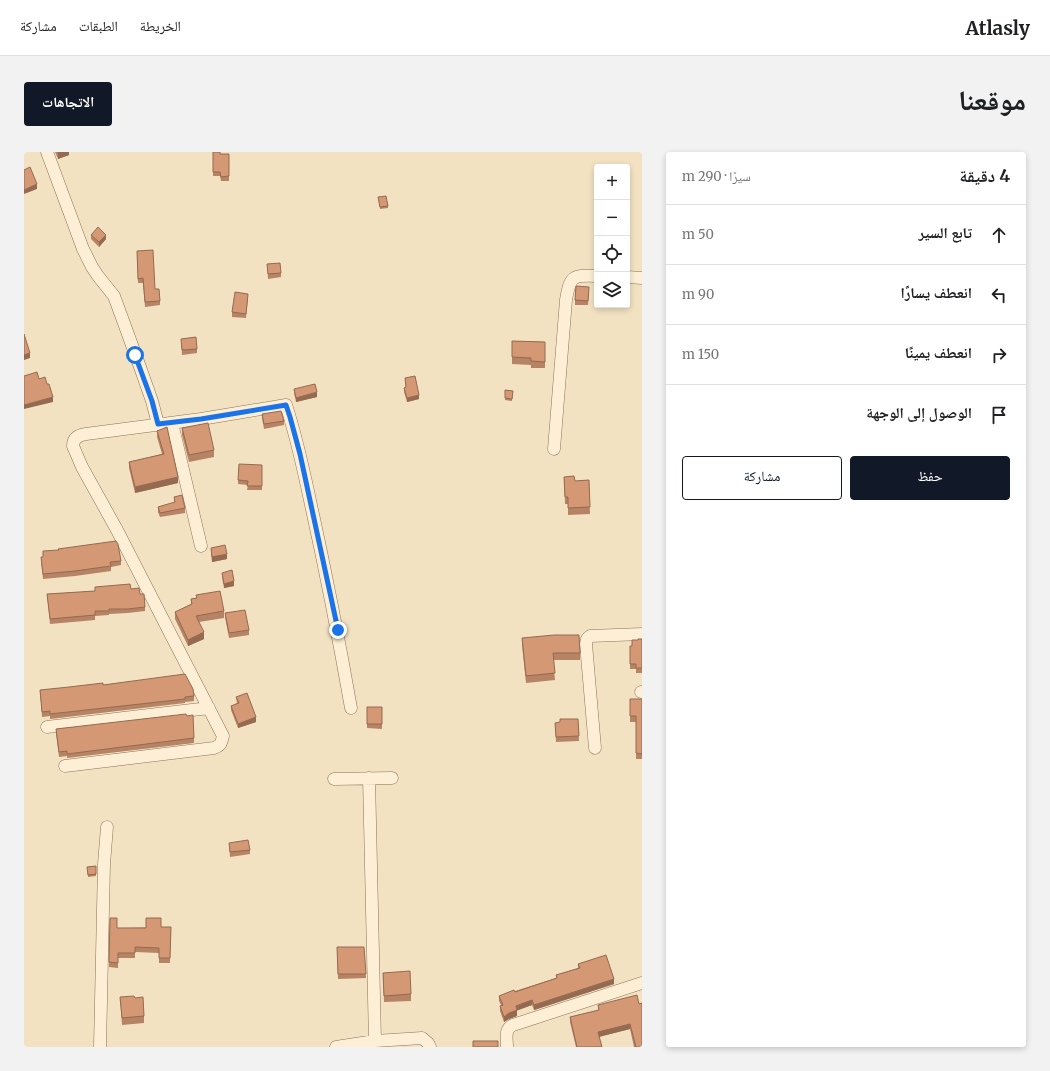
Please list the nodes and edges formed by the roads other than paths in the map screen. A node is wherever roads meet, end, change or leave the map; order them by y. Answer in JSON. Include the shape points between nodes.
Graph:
{"nodes":[{"id":1,"x":47,"y":152,"type":"edge"},
{"id":2,"x":594,"y":276,"type":"edge"},
{"id":3,"x":630,"y":277,"type":"edge"},
{"id":4,"x":642,"y":278,"type":"edge"},
{"id":5,"x":172,"y":423,"type":"junction"},
{"id":6,"x":158,"y":424,"type":"junction"},
{"id":7,"x":554,"y":449,"type":"dead end"},
{"id":8,"x":201,"y":546,"type":"dead end"},
{"id":9,"x":642,"y":634,"type":"edge"},
{"id":10,"x":209,"y":708,"type":"junction"},
{"id":11,"x":351,"y":708,"type":"dead end"},
{"id":12,"x":47,"y":727,"type":"dead end"},
{"id":13,"x":595,"y":748,"type":"dead end"},
{"id":14,"x":65,"y":766,"type":"dead end"},
{"id":15,"x":369,"y":778,"type":"junction"},
{"id":16,"x":392,"y":778,"type":"dead end"},
{"id":17,"x":334,"y":779,"type":"dead end"},
{"id":18,"x":107,"y":827,"type":"dead end"},
{"id":19,"x":642,"y":983,"type":"edge"},
{"id":20,"x":375,"y":1041,"type":"junction"},
{"id":21,"x":100,"y":1047,"type":"edge"},
{"id":22,"x":336,"y":1047,"type":"edge"},
{"id":23,"x":430,"y":1047,"type":"edge"},
{"id":24,"x":507,"y":1047,"type":"edge"}],
"edges":[{"from":1,"to":6,"type":"street","via":[[83,249],[92,267],[114,296]]},
{"from":2,"to":7,"type":"street","via":[[573,278],[568,287]]},
{"from":3,"to":4,"type":"street"},
{"from":5,"to":6,"type":"street"},
{"from":5,"to":8,"type":"street"},
{"from":5,"to":11,"type":"street","via":[[286,405],[293,426],[338,630]]},
{"from":6,"to":10,"type":"street","via":[[81,435],[76,437],[73,446]]},
{"from":9,"to":13,"type":"street","via":[[590,636],[586,639]]},
{"from":10,"to":12,"type":"street"},
{"from":10,"to":14,"type":"street","via":[[223,736],[219,746]]},
{"from":15,"to":16,"type":"street"},
{"from":15,"to":17,"type":"street"},
{"from":15,"to":20,"type":"street"},
{"from":18,"to":21,"type":"street"},
{"from":19,"to":24,"type":"street","via":[[513,1025],[507,1032]]},
{"from":20,"to":22,"type":"street"},
{"from":20,"to":23,"type":"street","via":[[422,1038]]}]}
